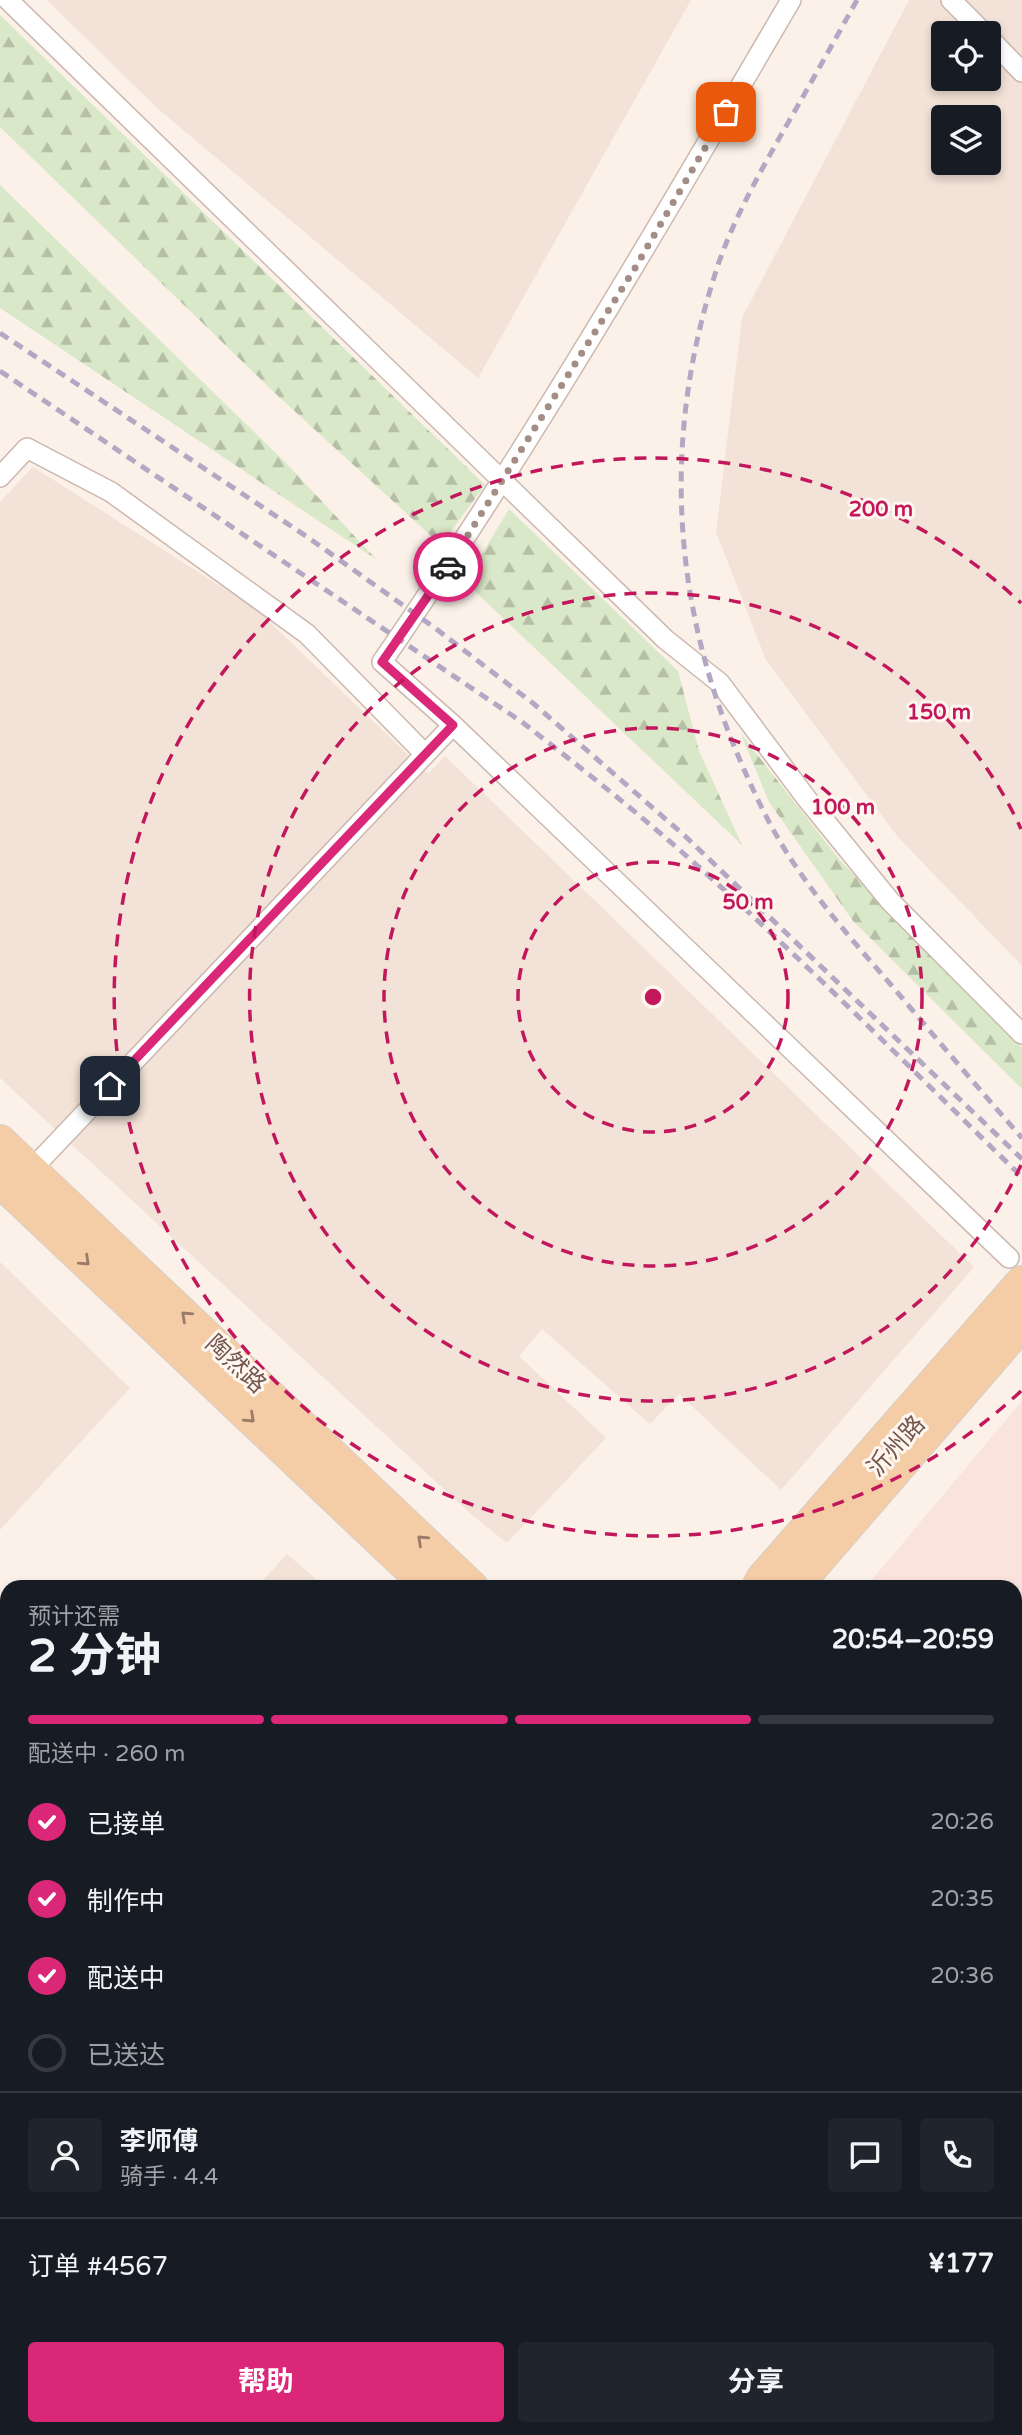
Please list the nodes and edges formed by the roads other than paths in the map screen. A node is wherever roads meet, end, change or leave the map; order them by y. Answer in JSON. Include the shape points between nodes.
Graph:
{"nodes":[{"id":1,"x":8,"y":0,"type":"edge"},
{"id":2,"x":791,"y":0,"type":"edge"},
{"id":3,"x":951,"y":0,"type":"edge"},
{"id":4,"x":972,"y":21,"type":"edge"},
{"id":5,"x":1001,"y":50,"type":"edge"},
{"id":6,"x":1022,"y":72,"type":"edge"},
{"id":7,"x":0,"y":477,"type":"edge"},
{"id":8,"x":501,"y":482,"type":"junction"},
{"id":9,"x":453,"y":725,"type":"junction"},
{"id":10,"x":425,"y":754,"type":"junction"},
{"id":11,"x":1022,"y":1034,"type":"edge"},
{"id":12,"x":0,"y":1141,"type":"edge"},
{"id":13,"x":31,"y":1170,"type":"junction"},
{"id":14,"x":0,"y":1181,"type":"edge"},
{"id":15,"x":58,"y":1235,"type":"junction"},
{"id":16,"x":1015,"y":1270,"type":"edge"},
{"id":17,"x":140,"y":1273,"type":"junction"},
{"id":18,"x":1022,"y":1305,"type":"edge"},
{"id":19,"x":1022,"y":1324,"type":"edge"},
{"id":20,"x":1022,"y":1345,"type":"edge"},
{"id":21,"x":422,"y":1580,"type":"edge"},
{"id":22,"x":464,"y":1580,"type":"edge"},
{"id":23,"x":763,"y":1580,"type":"edge"},
{"id":24,"x":776,"y":1580,"type":"edge"},
{"id":25,"x":800,"y":1580,"type":"edge"},
{"id":26,"x":815,"y":1580,"type":"edge"}],
"edges":[{"from":1,"to":8,"type":"street"},
{"from":2,"to":8,"type":"street","via":[[635,268]]},
{"from":3,"to":4,"type":"street"},
{"from":5,"to":6,"type":"street"},
{"from":7,"to":10,"type":"street","via":[[27,448],[110,492],[307,634]]},
{"from":8,"to":9,"type":"street","via":[[382,662]]},
{"from":8,"to":11,"type":"street","via":[[665,639],[720,683],[890,901]]},
{"from":9,"to":10,"type":"street"},
{"from":9,"to":16,"type":"street"},
{"from":10,"to":13,"type":"street"},
{"from":12,"to":13,"type":"main road","name":"陶然路"},
{"from":13,"to":17,"type":"main road","name":"陶然路"},
{"from":14,"to":15,"type":"main road","name":"陶然路"},
{"from":15,"to":17,"type":"main road","via":[[51,1207]]},
{"from":15,"to":21,"type":"main road","name":"陶然路","one_way":true},
{"from":16,"to":23,"type":"main road"},
{"from":22,"to":17,"type":"main road","name":"陶然路","one_way":true},
{"from":18,"to":24,"type":"main road","name":"沂州路"},
{"from":19,"to":25,"type":"main road","name":"沂州路"},
{"from":20,"to":26,"type":"main road"}]}
